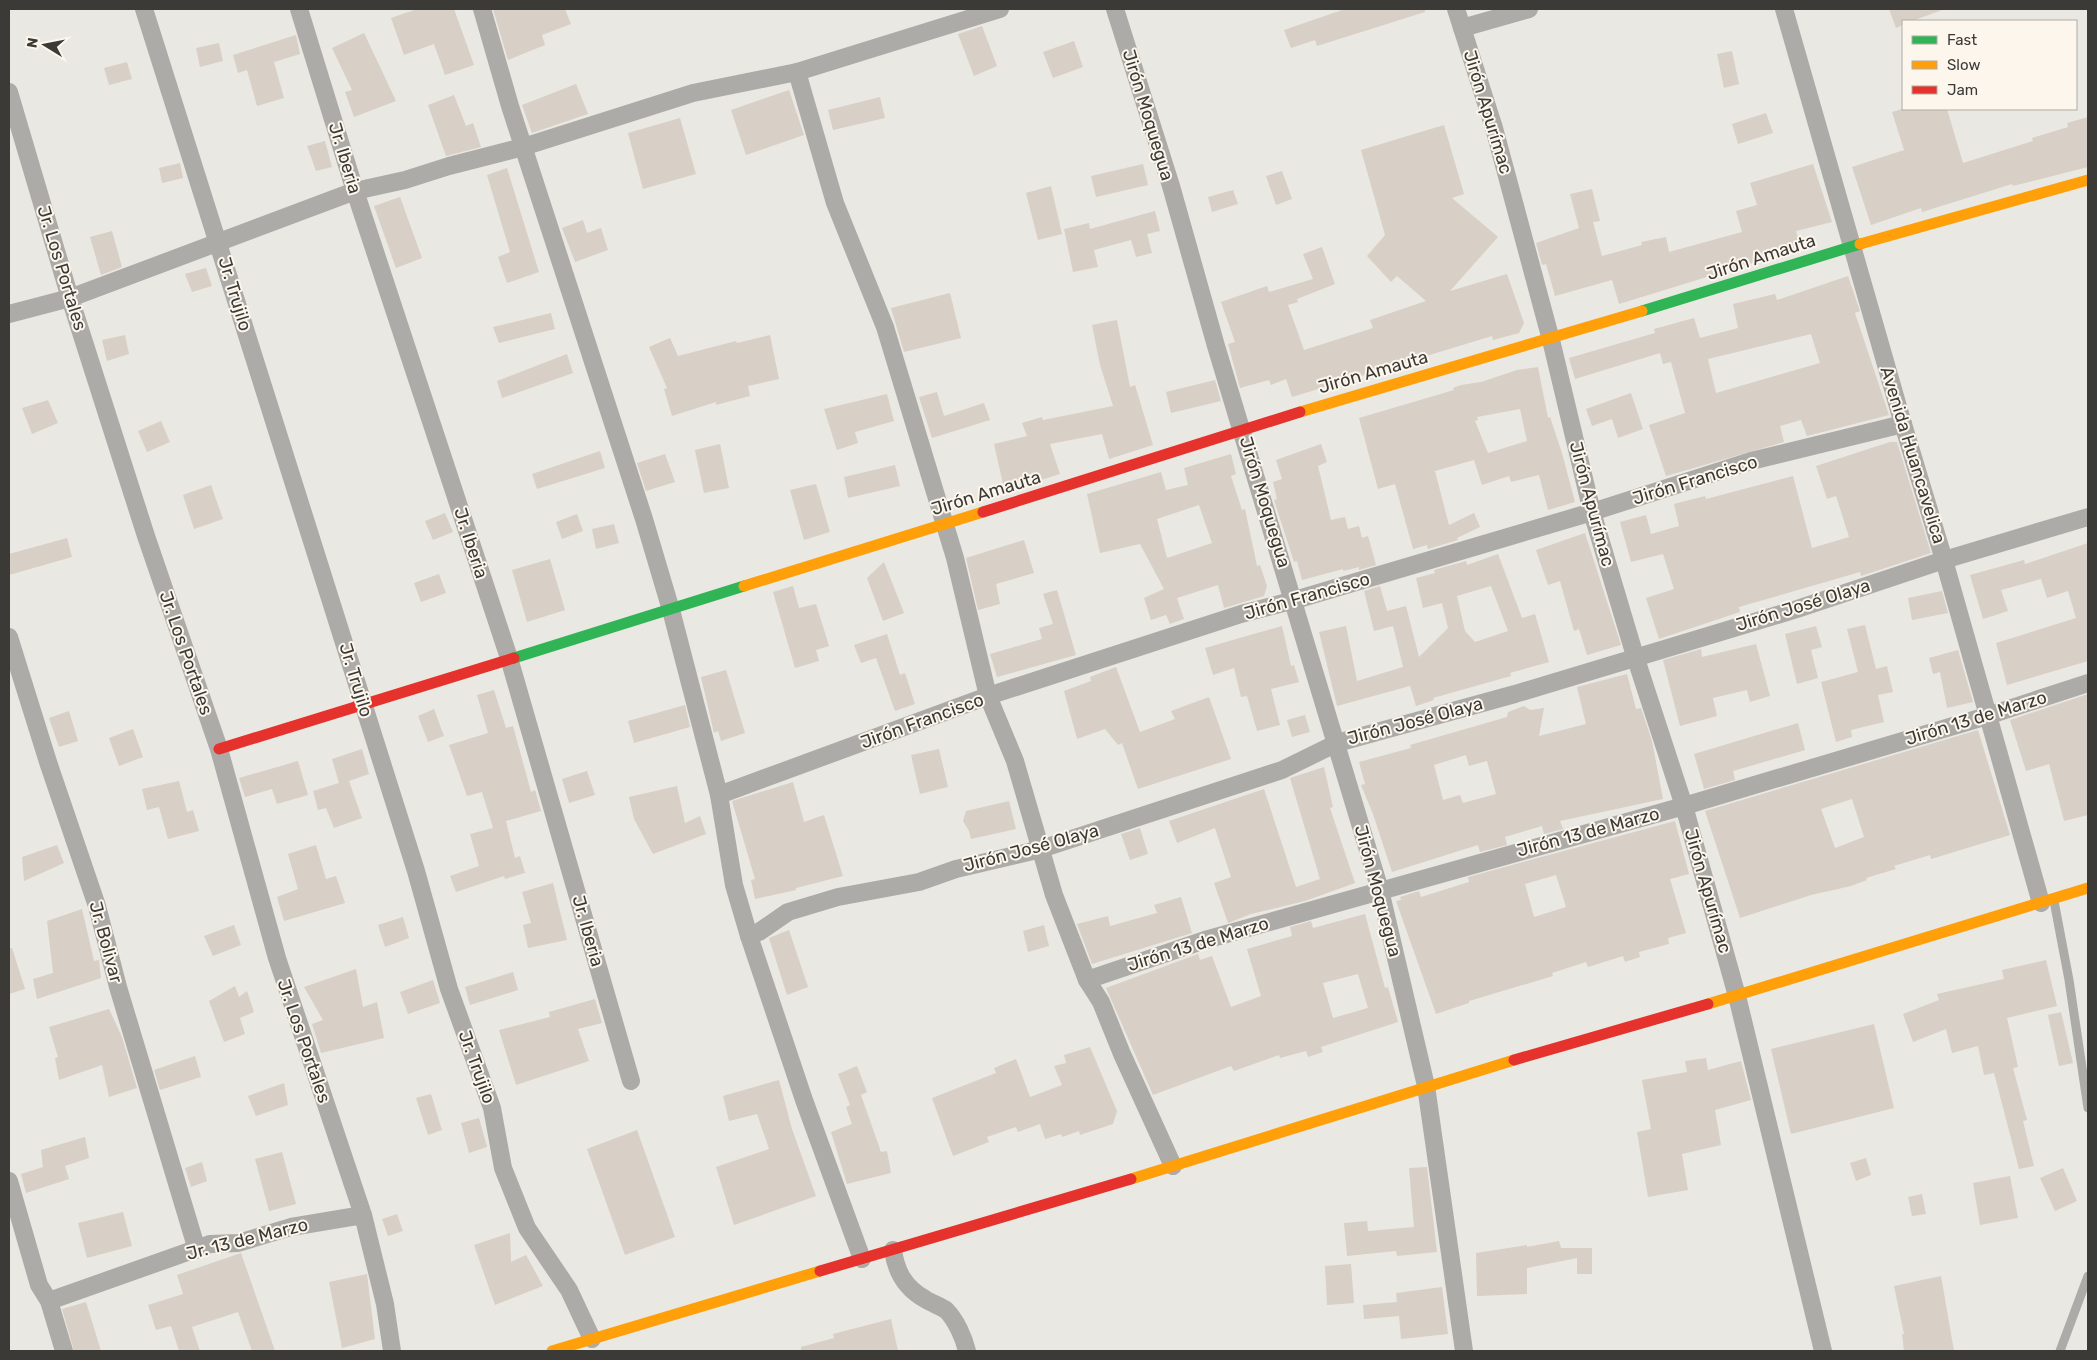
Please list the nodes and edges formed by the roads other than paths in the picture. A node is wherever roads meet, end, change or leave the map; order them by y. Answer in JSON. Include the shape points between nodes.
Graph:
{"nodes":[{"id":1,"x":144,"y":9,"type":"edge"},
{"id":2,"x":299,"y":9,"type":"edge"},
{"id":3,"x":482,"y":9,"type":"edge"},
{"id":4,"x":1000,"y":9,"type":"edge"},
{"id":5,"x":1115,"y":9,"type":"edge"},
{"id":6,"x":1456,"y":9,"type":"edge"},
{"id":7,"x":1528,"y":9,"type":"edge"},
{"id":8,"x":1784,"y":9,"type":"edge"},
{"id":9,"x":1462,"y":28,"type":"junction"},
{"id":10,"x":797,"y":72,"type":"junction"},
{"id":11,"x":9,"y":92,"type":"edge"},
{"id":12,"x":523,"y":147,"type":"junction"},
{"id":13,"x":2088,"y":180,"type":"edge"},
{"id":14,"x":354,"y":191,"type":"junction"},
{"id":15,"x":218,"y":241,"type":"junction"},
{"id":16,"x":1852,"y":246,"type":"junction"},
{"id":17,"x":70,"y":298,"type":"junction"},
{"id":18,"x":9,"y":314,"type":"edge"},
{"id":19,"x":1551,"y":340,"type":"junction"},
{"id":20,"x":1903,"y":424,"type":"junction"},
{"id":21,"x":1243,"y":428,"type":"junction"},
{"id":22,"x":1592,"y":512,"type":"junction"},
{"id":23,"x":2088,"y":517,"type":"edge"},
{"id":24,"x":945,"y":524,"type":"junction"},
{"id":25,"x":1944,"y":560,"type":"junction"},
{"id":26,"x":1294,"y":600,"type":"junction"},
{"id":27,"x":671,"y":610,"type":"junction"},
{"id":28,"x":9,"y":636,"type":"edge"},
{"id":29,"x":1634,"y":656,"type":"junction"},
{"id":30,"x":508,"y":658,"type":"junction"},
{"id":31,"x":2088,"y":683,"type":"edge"},
{"id":32,"x":988,"y":696,"type":"junction"},
{"id":33,"x":363,"y":702,"type":"junction"},
{"id":34,"x":1987,"y":716,"type":"junction"},
{"id":35,"x":1337,"y":743,"type":"junction"},
{"id":36,"x":219,"y":749,"type":"junction"},
{"id":37,"x":719,"y":795,"type":"junction"},
{"id":38,"x":1684,"y":806,"type":"junction"},
{"id":39,"x":1041,"y":849,"type":"junction"},
{"id":40,"x":2088,"y":888,"type":"edge"},
{"id":41,"x":1380,"y":890,"type":"junction"},
{"id":42,"x":2047,"y":900,"type":"junction"},
{"id":43,"x":749,"y":936,"type":"junction"},
{"id":44,"x":1087,"y":980,"type":"junction"},
{"id":45,"x":1737,"y":996,"type":"junction"},
{"id":46,"x":631,"y":1081,"type":"dead end"},
{"id":47,"x":1426,"y":1086,"type":"junction"},
{"id":48,"x":2088,"y":1108,"type":"edge"},
{"id":49,"x":1173,"y":1166,"type":"junction"},
{"id":50,"x":9,"y":1180,"type":"edge"},
{"id":51,"x":363,"y":1215,"type":"junction"},
{"id":52,"x":197,"y":1250,"type":"junction"},
{"id":53,"x":893,"y":1250,"type":"junction"},
{"id":54,"x":862,"y":1259,"type":"junction"},
{"id":55,"x":2088,"y":1276,"type":"edge"},
{"id":56,"x":49,"y":1301,"type":"junction"},
{"id":57,"x":599,"y":1343,"type":"edge"},
{"id":58,"x":64,"y":1351,"type":"edge"},
{"id":59,"x":392,"y":1351,"type":"edge"},
{"id":60,"x":552,"y":1351,"type":"edge"},
{"id":61,"x":967,"y":1351,"type":"edge"},
{"id":62,"x":1464,"y":1351,"type":"edge"},
{"id":63,"x":1823,"y":1351,"type":"edge"},
{"id":64,"x":2060,"y":1351,"type":"edge"}],
"edges":[{"from":1,"to":15,"type":"street","name":"Jr. Trujilo"},
{"from":2,"to":14,"type":"street","name":"Jr. Iberia"},
{"from":3,"to":12,"type":"street"},
{"from":4,"to":10,"type":"street"},
{"from":5,"to":21,"type":"street","name":"Jirón Moquegua"},
{"from":6,"to":9,"type":"street","name":"Jirón Apurímac"},
{"from":7,"to":9,"type":"street"},
{"from":8,"to":16,"type":"street","name":"Avenida Huancavelica"},
{"from":9,"to":19,"type":"street","name":"Jirón Apurímac","via":[[1494,128]]},
{"from":10,"to":12,"type":"street","via":[[693,92]]},
{"from":10,"to":24,"type":"street","via":[[835,203],[885,327]]},
{"from":11,"to":17,"type":"street","name":"Jr. Los Portales"},
{"from":12,"to":14,"type":"street"},
{"from":12,"to":27,"type":"street"},
{"from":13,"to":16,"type":"main road","name":"Jirón Amauta"},
{"from":14,"to":15,"type":"street"},
{"from":14,"to":30,"type":"street","name":"Jr. Iberia"},
{"from":15,"to":17,"type":"street"},
{"from":15,"to":33,"type":"street","name":"Jr. Trujilo"},
{"from":16,"to":19,"type":"main road","name":"Jirón Amauta"},
{"from":16,"to":20,"type":"street","name":"Avenida Huancavelica"},
{"from":17,"to":18,"type":"street"},
{"from":17,"to":36,"type":"street","name":"Jr. Los Portales"},
{"from":19,"to":21,"type":"main road","name":"Jirón Amauta"},
{"from":19,"to":22,"type":"street","name":"Jirón Apurímac"},
{"from":20,"to":22,"type":"street","name":"Jirón Francisco","via":[[1751,461]]},
{"from":20,"to":25,"type":"street","name":"Avenida Huancavelica"},
{"from":21,"to":24,"type":"main road","name":"Jirón Amauta","via":[[1178,452]]},
{"from":21,"to":26,"type":"street","name":"Jirón Moquegua"},
{"from":22,"to":26,"type":"street","name":"Jirón Francisco"},
{"from":22,"to":29,"type":"street","name":"Jirón Apurímac"},
{"from":23,"to":25,"type":"street","name":"Jirón José Olaya"},
{"from":24,"to":27,"type":"main road","name":"Jirón Amauta"},
{"from":24,"to":32,"type":"street"},
{"from":25,"to":29,"type":"street","name":"Jirón José Olaya","via":[[1797,609]]},
{"from":25,"to":34,"type":"street","name":"Avenida Huancavelica"},
{"from":26,"to":32,"type":"street","name":"Jirón Francisco","via":[[1241,614]]},
{"from":26,"to":35,"type":"street","name":"Jirón Moquegua"},
{"from":27,"to":30,"type":"main road","name":"Jirón Amauta"},
{"from":27,"to":37,"type":"street"},
{"from":28,"to":52,"type":"street","name":"Jr. Bolivar","via":[[97,906]]},
{"from":29,"to":35,"type":"street","name":"Jirón José Olaya","via":[[1515,694]]},
{"from":29,"to":38,"type":"street","name":"Jirón Apurímac"},
{"from":30,"to":33,"type":"main road","name":"Jirón Amauta"},
{"from":30,"to":46,"type":"street","name":"Jr. Iberia"},
{"from":31,"to":34,"type":"street","name":"Jirón 13 de Marzo"},
{"from":32,"to":37,"type":"street","name":"Jirón Francisco"},
{"from":32,"to":39,"type":"street","via":[[1015,761]]},
{"from":33,"to":36,"type":"main road","name":"Jirón Amauta"},
{"from":33,"to":57,"type":"street","name":"Jr. Trujilo","via":[[449,989],[492,1108],[503,1168],[527,1228],[569,1290]]},
{"from":34,"to":38,"type":"street","name":"Jirón 13 de Marzo"},
{"from":34,"to":42,"type":"street","name":"Avenida Huancavelica"},
{"from":35,"to":39,"type":"street","name":"Jirón José Olaya","via":[[1282,770]]},
{"from":35,"to":41,"type":"street","name":"Jirón Moquegua"},
{"from":36,"to":51,"type":"street","name":"Jr. Los Portales","via":[[277,958]]},
{"from":37,"to":43,"type":"street","via":[[734,885]]},
{"from":38,"to":41,"type":"street","name":"Jirón 13 de Marzo"},
{"from":38,"to":45,"type":"street","name":"Jirón Apurímac"},
{"from":39,"to":43,"type":"street","name":"Jirón José Olaya","via":[[956,869],[919,882],[838,897],[788,912]]},
{"from":39,"to":44,"type":"street","via":[[1054,895]]},
{"from":40,"to":42,"type":"main road"},
{"from":41,"to":44,"type":"street","name":"Jirón 13 de Marzo","via":[[1205,940]]},
{"from":41,"to":47,"type":"street","name":"Jirón Moquegua"},
{"from":42,"to":45,"type":"main road"},
{"from":42,"to":48,"type":"lane","via":[[2069,980]]},
{"from":43,"to":54,"type":"street"},
{"from":44,"to":49,"type":"street","via":[[1101,1002]]},
{"from":45,"to":47,"type":"main road"},
{"from":45,"to":63,"type":"street","name":"Jirón Apurímac"},
{"from":47,"to":49,"type":"main road"},
{"from":47,"to":62,"type":"street","name":"Jirón Moquegua"},
{"from":49,"to":53,"type":"main road"},
{"from":50,"to":56,"type":"street","via":[[39,1285]]},
{"from":51,"to":52,"type":"street","name":"Jr. 13 de Marzo","via":[[291,1227],[238,1243],[210,1244]]},
{"from":51,"to":59,"type":"street","name":"Jr. Los Portales","via":[[385,1304]]},
{"from":52,"to":56,"type":"street","name":"Jr. 13 de Marzo"},
{"from":53,"to":54,"type":"main road"},
{"from":53,"to":61,"type":"street","via":[[895,1267],[906,1284],[946,1311],[964,1338]]},
{"from":54,"to":57,"type":"main road"},
{"from":55,"to":64,"type":"lane"},
{"from":56,"to":58,"type":"street"},
{"from":57,"to":60,"type":"main road"}]}
